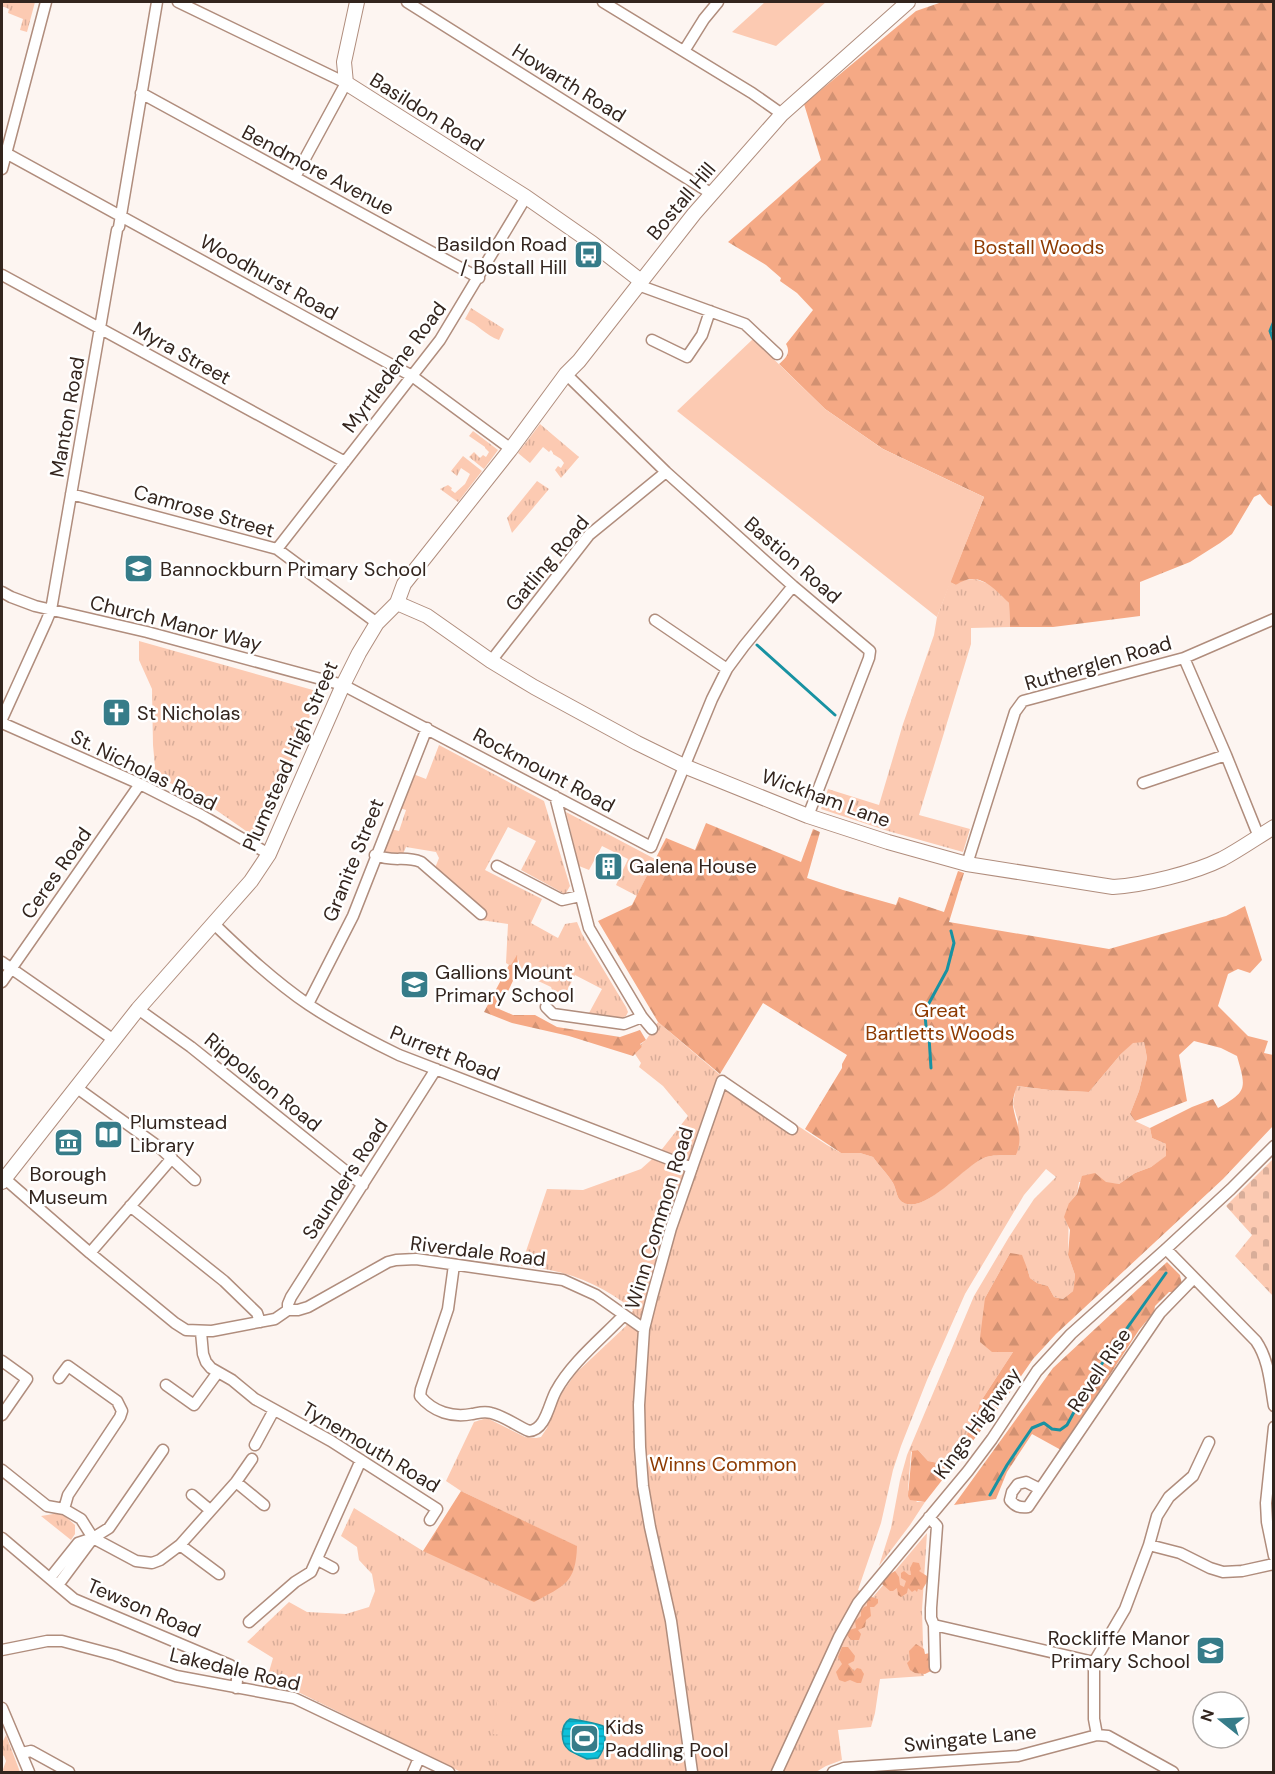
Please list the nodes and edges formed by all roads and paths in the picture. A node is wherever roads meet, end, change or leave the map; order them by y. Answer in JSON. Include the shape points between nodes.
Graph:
{"nodes":[{"id":1,"x":46,"y":2,"type":"edge"},
{"id":2,"x":157,"y":2,"type":"edge"},
{"id":3,"x":178,"y":2,"type":"edge"},
{"id":4,"x":357,"y":2,"type":"edge"},
{"id":5,"x":407,"y":2,"type":"edge"},
{"id":6,"x":603,"y":2,"type":"edge"},
{"id":7,"x":718,"y":2,"type":"edge"},
{"id":8,"x":908,"y":2,"type":"edge"},
{"id":9,"x":684,"y":51,"type":"junction"},
{"id":10,"x":346,"y":83,"type":"junction"},
{"id":11,"x":141,"y":93,"type":"junction"},
{"id":12,"x":782,"y":114,"type":"junction"},
{"id":13,"x":4,"y":152,"type":"edge"},
{"id":14,"x":2,"y":169,"type":"edge"},
{"id":15,"x":295,"y":177,"type":"junction"},
{"id":16,"x":712,"y":194,"type":"junction"},
{"id":17,"x":526,"y":197,"type":"junction"},
{"id":18,"x":119,"y":224,"type":"junction"},
{"id":19,"x":2,"y":275,"type":"edge"},
{"id":20,"x":478,"y":278,"type":"junction"},
{"id":21,"x":639,"y":283,"type":"junction"},
{"id":22,"x":710,"y":311,"type":"junction"},
{"id":23,"x":100,"y":329,"type":"junction"},
{"id":24,"x":652,"y":340,"type":"dead end"},
{"id":25,"x":777,"y":354,"type":"dead end"},
{"id":26,"x":566,"y":374,"type":"junction"},
{"id":27,"x":412,"y":376,"type":"junction"},
{"id":28,"x":510,"y":449,"type":"junction"},
{"id":29,"x":345,"y":462,"type":"junction"},
{"id":30,"x":666,"y":472,"type":"junction"},
{"id":31,"x":71,"y":494,"type":"junction"},
{"id":32,"x":277,"y":549,"type":"junction"},
{"id":33,"x":793,"y":586,"type":"junction"},
{"id":34,"x":2,"y":592,"type":"edge"},
{"id":35,"x":397,"y":603,"type":"junction"},
{"id":36,"x":51,"y":610,"type":"junction"},
{"id":37,"x":655,"y":620,"type":"dead end"},
{"id":38,"x":1274,"y":620,"type":"edge"},
{"id":39,"x":377,"y":623,"type":"junction"},
{"id":40,"x":1184,"y":658,"type":"junction"},
{"id":41,"x":491,"y":661,"type":"junction"},
{"id":42,"x":728,"y":669,"type":"junction"},
{"id":43,"x":343,"y":685,"type":"junction"},
{"id":44,"x":2,"y":721,"type":"edge"},
{"id":45,"x":426,"y":728,"type":"junction"},
{"id":46,"x":1226,"y":755,"type":"junction"},
{"id":47,"x":684,"y":766,"type":"junction"},
{"id":48,"x":1143,"y":783,"type":"dead end"},
{"id":49,"x":140,"y":784,"type":"junction"},
{"id":50,"x":555,"y":796,"type":"junction"},
{"id":51,"x":808,"y":816,"type":"junction"},
{"id":52,"x":1274,"y":827,"type":"edge"},
{"id":53,"x":1259,"y":837,"type":"junction"},
{"id":54,"x":269,"y":854,"type":"junction"},
{"id":55,"x":375,"y":855,"type":"junction"},
{"id":56,"x":967,"y":864,"type":"junction"},
{"id":57,"x":497,"y":866,"type":"dead end"},
{"id":58,"x":580,"y":896,"type":"junction"},
{"id":59,"x":480,"y":914,"type":"dead end"},
{"id":60,"x":213,"y":923,"type":"junction"},
{"id":61,"x":6,"y":965,"type":"edge"},
{"id":62,"x":2,"y":982,"type":"edge"},
{"id":63,"x":308,"y":1004,"type":"junction"},
{"id":64,"x":546,"y":1007,"type":"dead end"},
{"id":65,"x":138,"y":1010,"type":"junction"},
{"id":66,"x":642,"y":1017,"type":"junction"},
{"id":67,"x":652,"y":1029,"type":"dead end"},
{"id":68,"x":114,"y":1040,"type":"junction"},
{"id":69,"x":436,"y":1069,"type":"junction"},
{"id":70,"x":77,"y":1088,"type":"junction"},
{"id":71,"x":792,"y":1129,"type":"dead end"},
{"id":72,"x":1274,"y":1146,"type":"edge"},
{"id":73,"x":172,"y":1158,"type":"junction"},
{"id":74,"x":692,"y":1168,"type":"junction"},
{"id":75,"x":3,"y":1180,"type":"edge"},
{"id":76,"x":195,"y":1180,"type":"dead end"},
{"id":77,"x":363,"y":1185,"type":"junction"},
{"id":78,"x":130,"y":1206,"type":"junction"},
{"id":79,"x":1166,"y":1250,"type":"junction"},
{"id":80,"x":90,"y":1254,"type":"junction"},
{"id":81,"x":453,"y":1265,"type":"junction"},
{"id":82,"x":1194,"y":1278,"type":"junction"},
{"id":83,"x":288,"y":1310,"type":"junction"},
{"id":84,"x":624,"y":1315,"type":"junction"},
{"id":85,"x":260,"y":1322,"type":"junction"},
{"id":86,"x":644,"y":1329,"type":"junction"},
{"id":87,"x":201,"y":1332,"type":"junction"},
{"id":88,"x":2,"y":1361,"type":"edge"},
{"id":89,"x":218,"y":1372,"type":"junction"},
{"id":90,"x":59,"y":1378,"type":"dead end"},
{"id":91,"x":166,"y":1385,"type":"dead end"},
{"id":92,"x":1274,"y":1406,"type":"edge"},
{"id":93,"x":274,"y":1410,"type":"junction"},
{"id":94,"x":2,"y":1415,"type":"edge"},
{"id":95,"x":1274,"y":1427,"type":"edge"},
{"id":96,"x":1209,"y":1442,"type":"dead end"},
{"id":97,"x":255,"y":1445,"type":"dead end"},
{"id":98,"x":163,"y":1450,"type":"dead end"},
{"id":99,"x":252,"y":1459,"type":"dead end"},
{"id":100,"x":361,"y":1460,"type":"junction"},
{"id":101,"x":2,"y":1470,"type":"edge"},
{"id":102,"x":236,"y":1482,"type":"junction"},
{"id":103,"x":1040,"y":1489,"type":"dead end"},
{"id":104,"x":192,"y":1495,"type":"dead end"},
{"id":105,"x":264,"y":1505,"type":"dead end"},
{"id":106,"x":64,"y":1509,"type":"junction"},
{"id":107,"x":210,"y":1510,"type":"junction"},
{"id":108,"x":929,"y":1517,"type":"junction"},
{"id":109,"x":430,"y":1520,"type":"dead end"},
{"id":110,"x":2,"y":1538,"type":"edge"},
{"id":111,"x":93,"y":1538,"type":"junction"},
{"id":112,"x":180,"y":1545,"type":"junction"},
{"id":113,"x":1149,"y":1545,"type":"junction"},
{"id":114,"x":1274,"y":1556,"type":"edge"},
{"id":115,"x":318,"y":1560,"type":"junction"},
{"id":116,"x":1274,"y":1563,"type":"edge"},
{"id":117,"x":333,"y":1568,"type":"dead end"},
{"id":118,"x":219,"y":1574,"type":"dead end"},
{"id":119,"x":54,"y":1582,"type":"junction"},
{"id":120,"x":249,"y":1622,"type":"dead end"},
{"id":121,"x":934,"y":1625,"type":"junction"},
{"id":122,"x":2,"y":1650,"type":"edge"},
{"id":123,"x":1094,"y":1662,"type":"junction"},
{"id":124,"x":935,"y":1667,"type":"dead end"},
{"id":125,"x":236,"y":1688,"type":"junction"},
{"id":126,"x":2,"y":1708,"type":"edge"},
{"id":127,"x":1097,"y":1735,"type":"junction"},
{"id":128,"x":22,"y":1753,"type":"junction"},
{"id":129,"x":419,"y":1758,"type":"junction"},
{"id":130,"x":964,"y":1760,"type":"junction"},
{"id":131,"x":29,"y":1773,"type":"edge"},
{"id":132,"x":69,"y":1773,"type":"edge"},
{"id":133,"x":413,"y":1773,"type":"edge"},
{"id":134,"x":449,"y":1773,"type":"edge"},
{"id":135,"x":692,"y":1773,"type":"edge"},
{"id":136,"x":777,"y":1773,"type":"edge"},
{"id":137,"x":833,"y":1773,"type":"edge"},
{"id":138,"x":966,"y":1773,"type":"edge"},
{"id":139,"x":1173,"y":1773,"type":"edge"}],
"edges":[{"from":1,"to":13,"type":"street"},
{"from":2,"to":11,"type":"street","name":"Manton Road"},
{"from":3,"to":10,"type":"street","name":"Basildon Road"},
{"from":4,"to":10,"type":"main road","via":[[344,62]]},
{"from":5,"to":16,"type":"street","name":"Howarth Road"},
{"from":6,"to":9,"type":"street"},
{"from":7,"to":9,"type":"street"},
{"from":8,"to":12,"type":"main road","name":"Bostall Hill"},
{"from":9,"to":12,"type":"street"},
{"from":10,"to":15,"type":"street"},
{"from":10,"to":17,"type":"main road","name":"Basildon Road"},
{"from":11,"to":15,"type":"street","name":"Bendmore Avenue"},
{"from":11,"to":18,"type":"street","name":"Manton Road"},
{"from":12,"to":16,"type":"main road","name":"Bostall Hill"},
{"from":13,"to":14,"type":"street"},
{"from":13,"to":18,"type":"street","name":"Woodhurst Road"},
{"from":15,"to":20,"type":"street","name":"Bendmore Avenue"},
{"from":16,"to":21,"type":"main road","name":"Bostall Hill"},
{"from":17,"to":20,"type":"street","name":"Myrtledene Road"},
{"from":17,"to":21,"type":"main road","name":"Basildon Road","via":[[592,243]]},
{"from":18,"to":23,"type":"street","name":"Manton Road"},
{"from":18,"to":27,"type":"street","name":"Woodhurst Road"},
{"from":19,"to":23,"type":"street","name":"Myra Street"},
{"from":20,"to":27,"type":"street","name":"Myrtledene Road","via":[[448,328]]},
{"from":21,"to":22,"type":"street"},
{"from":21,"to":26,"type":"main road","name":"Bostall Hill"},
{"from":22,"to":24,"type":"street","via":[[702,335],[687,357]]},
{"from":22,"to":25,"type":"street","via":[[745,324]]},
{"from":23,"to":29,"type":"street","name":"Myra Street"},
{"from":23,"to":31,"type":"street","name":"Manton Road"},
{"from":26,"to":28,"type":"main road","name":"Bostall Hill"},
{"from":26,"to":30,"type":"street","name":"Bastion Road"},
{"from":27,"to":28,"type":"street","name":"Woodhurst Road"},
{"from":27,"to":29,"type":"street","name":"Myrtledene Road"},
{"from":28,"to":35,"type":"main road","name":"Plumstead High Street","via":[[404,584]]},
{"from":29,"to":32,"type":"street","name":"Myrtledene Road"},
{"from":30,"to":33,"type":"street","name":"Bastion Road"},
{"from":30,"to":41,"type":"street","name":"Gatling Road","via":[[589,535]]},
{"from":31,"to":32,"type":"street","name":"Camrose Street"},
{"from":31,"to":36,"type":"street","name":"Manton Road"},
{"from":32,"to":39,"type":"street","name":"Camrose Street"},
{"from":33,"to":42,"type":"street"},
{"from":33,"to":51,"type":"street","name":"Bastion Road","via":[[870,651]]},
{"from":34,"to":36,"type":"street","name":"Church Manor Way"},
{"from":35,"to":39,"type":"main road","name":"Plumstead High Street"},
{"from":35,"to":41,"type":"main road","name":"Wickham Lane","via":[[427,616]]},
{"from":36,"to":43,"type":"street","name":"Church Manor Way"},
{"from":36,"to":44,"type":"street","name":"Manton Road"},
{"from":37,"to":42,"type":"street"},
{"from":38,"to":40,"type":"street","name":"Rutherglen Road"},
{"from":39,"to":43,"type":"main road","name":"Plumstead High Street"},
{"from":40,"to":46,"type":"street"},
{"from":40,"to":56,"type":"street","name":"Rutherglen Road","via":[[1027,699],[1019,705]]},
{"from":41,"to":47,"type":"main road","name":"Wickham Lane"},
{"from":42,"to":47,"type":"street"},
{"from":43,"to":45,"type":"street","name":"Rockmount Road"},
{"from":43,"to":54,"type":"main road","name":"Plumstead High Street"},
{"from":44,"to":49,"type":"street","name":"St. Nicholas Road"},
{"from":45,"to":50,"type":"street","name":"Rockmount Road"},
{"from":45,"to":55,"type":"street","name":"Granite Street"},
{"from":46,"to":48,"type":"street"},
{"from":46,"to":53,"type":"street"},
{"from":47,"to":50,"type":"street","name":"Rockmount Road","via":[[651,847]]},
{"from":47,"to":51,"type":"main road","name":"Wickham Lane"},
{"from":49,"to":54,"type":"street","name":"St. Nicholas Road"},
{"from":49,"to":61,"type":"street","name":"Ceres Road"},
{"from":50,"to":58,"type":"street"},
{"from":51,"to":56,"type":"main road","name":"Wickham Lane"},
{"from":52,"to":53,"type":"main road","name":"Wickham Lane"},
{"from":53,"to":56,"type":"main road","name":"Wickham Lane","via":[[1213,863],[1128,886],[1113,887]]},
{"from":54,"to":60,"type":"main road","name":"Plumstead High Street"},
{"from":55,"to":59,"type":"street","via":[[387,860],[421,862]]},
{"from":55,"to":63,"type":"street","name":"Granite Street","via":[[353,916]]},
{"from":57,"to":58,"type":"street","via":[[562,900]]},
{"from":58,"to":66,"type":"street","via":[[589,928]]},
{"from":60,"to":63,"type":"street","name":"Purrett Road"},
{"from":60,"to":65,"type":"main road","name":"Plumstead High Street"},
{"from":61,"to":62,"type":"street","name":"Ceres Road"},
{"from":61,"to":68,"type":"street"},
{"from":63,"to":69,"type":"street","name":"Purrett Road","via":[[376,1045]]},
{"from":64,"to":66,"type":"street","via":[[553,1014],[624,1024]]},
{"from":65,"to":68,"type":"main road","name":"Plumstead High Street"},
{"from":65,"to":77,"type":"street","name":"Rippolson Road","via":[[191,1047]]},
{"from":66,"to":67,"type":"street"},
{"from":68,"to":70,"type":"main road","name":"Plumstead High Street"},
{"from":69,"to":74,"type":"street","name":"Purrett Road"},
{"from":69,"to":77,"type":"street","name":"Saunders Road"},
{"from":70,"to":73,"type":"street"},
{"from":70,"to":75,"type":"main road","name":"Plumstead High Street"},
{"from":71,"to":74,"type":"street","name":"Winn Common Road","via":[[722,1081]]},
{"from":72,"to":79,"type":"street","name":"Kings Highway"},
{"from":73,"to":76,"type":"street"},
{"from":73,"to":78,"type":"street"},
{"from":74,"to":86,"type":"street","name":"Winn Common Road"},
{"from":75,"to":80,"type":"street"},
{"from":77,"to":83,"type":"street","name":"Saunders Road","via":[[291,1297]]},
{"from":78,"to":80,"type":"street"},
{"from":78,"to":85,"type":"street","via":[[224,1281],[257,1313]]},
{"from":79,"to":82,"type":"street"},
{"from":79,"to":108,"type":"street","name":"Kings Highway","via":[[1047,1359],[992,1439]]},
{"from":80,"to":87,"type":"street","via":[[181,1327]]},
{"from":81,"to":83,"type":"street","name":"Riverdale Road","via":[[416,1259],[388,1262],[308,1307]]},
{"from":81,"to":84,"type":"street","name":"Riverdale Road","via":[[562,1280],[596,1295]]},
{"from":81,"to":84,"type":"street","via":[[448,1309],[420,1396],[442,1412],[462,1416],[490,1412],[535,1431],[566,1376]]},
{"from":82,"to":92,"type":"street","via":[[1264,1352]]},
{"from":82,"to":103,"type":"street","name":"Revell Rise","via":[[1160,1313]]},
{"from":83,"to":85,"type":"street","name":"Riverdale Road","via":[[275,1319]]},
{"from":84,"to":86,"type":"street","name":"Riverdale Road"},
{"from":85,"to":87,"type":"street","name":"Riverdale Road"},
{"from":86,"to":135,"type":"street","name":"Winn Common Road","via":[[639,1405],[643,1486],[670,1621]]},
{"from":87,"to":89,"type":"street","name":"Tynemouth Road","via":[[206,1362]]},
{"from":88,"to":94,"type":"street","via":[[27,1379]]},
{"from":89,"to":91,"type":"street","via":[[194,1405]]},
{"from":89,"to":93,"type":"street","name":"Tynemouth Road"},
{"from":90,"to":106,"type":"street","via":[[68,1366],[117,1401],[122,1411],[68,1495]]},
{"from":93,"to":97,"type":"street","name":"Tynemouth Road"},
{"from":93,"to":100,"type":"street","name":"Tynemouth Road"},
{"from":95,"to":114,"type":"street","via":[[1266,1503]]},
{"from":96,"to":113,"type":"street","via":[[1193,1476],[1169,1497],[1157,1516]]},
{"from":98,"to":111,"type":"street","via":[[109,1528]]},
{"from":99,"to":102,"type":"street"},
{"from":100,"to":109,"type":"street","name":"Tynemouth Road","via":[[397,1477],[437,1509]]},
{"from":100,"to":115,"type":"street"},
{"from":101,"to":106,"type":"street","via":[[47,1506]]},
{"from":102,"to":105,"type":"street"},
{"from":102,"to":107,"type":"street"},
{"from":104,"to":107,"type":"street"},
{"from":106,"to":111,"type":"street","via":[[81,1519]]},
{"from":107,"to":112,"type":"street"},
{"from":108,"to":121,"type":"street","via":[[937,1526],[931,1608]]},
{"from":108,"to":136,"type":"street","name":"Kings Highway","via":[[858,1603]]},
{"from":110,"to":119,"type":"street","name":"Tewson Road"},
{"from":111,"to":112,"type":"street","via":[[144,1563],[160,1560]]},
{"from":111,"to":119,"type":"street","via":[[78,1543]]},
{"from":112,"to":118,"type":"street"},
{"from":113,"to":116,"type":"street","via":[[1180,1553],[1223,1572]]},
{"from":113,"to":123,"type":"street","via":[[1125,1609]]},
{"from":115,"to":117,"type":"street"},
{"from":115,"to":120,"type":"street","via":[[311,1572]]},
{"from":119,"to":125,"type":"street","name":"Tewson Road","via":[[75,1599],[230,1665],[238,1678]]},
{"from":121,"to":123,"type":"street"},
{"from":121,"to":124,"type":"street"},
{"from":122,"to":125,"type":"street","name":"Lakedale Road","via":[[62,1641],[176,1676]]},
{"from":123,"to":127,"type":"street"},
{"from":125,"to":129,"type":"street","name":"Lakedale Road","via":[[294,1698]]},
{"from":126,"to":128,"type":"street"},
{"from":127,"to":130,"type":"street","name":"Swingate Lane","via":[[1018,1756]]},
{"from":127,"to":139,"type":"street","via":[[1108,1736]]},
{"from":128,"to":131,"type":"street"},
{"from":128,"to":132,"type":"street","via":[[32,1751]]},
{"from":129,"to":133,"type":"street"},
{"from":129,"to":134,"type":"street","name":"Lakedale Road"},
{"from":130,"to":137,"type":"street","name":"Swingate Lane","via":[[844,1768]]},
{"from":130,"to":138,"type":"street"}]}
